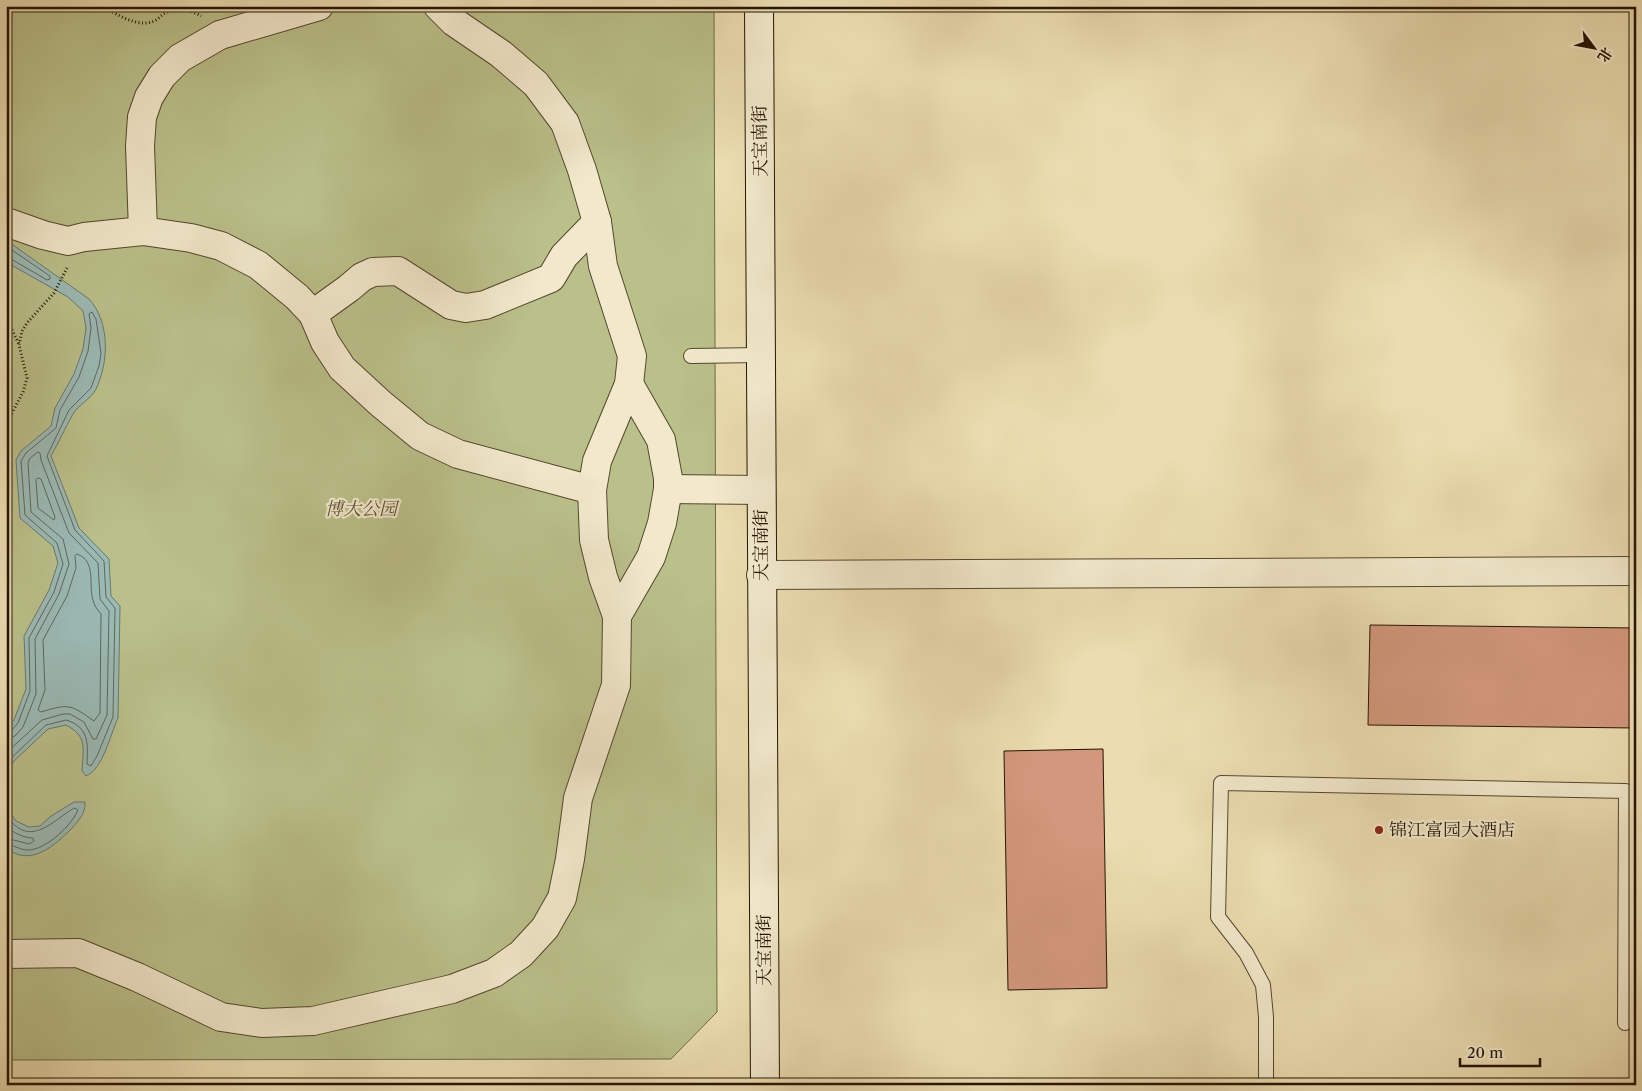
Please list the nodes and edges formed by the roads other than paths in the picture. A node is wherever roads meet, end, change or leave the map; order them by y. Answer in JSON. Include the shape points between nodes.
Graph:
{"nodes":[{"id":1,"x":319,"y":6,"type":"edge"},
{"id":2,"x":438,"y":6,"type":"edge"},
{"id":3,"x":759,"y":6,"type":"edge"},
{"id":4,"x":6,"y":222,"type":"edge"},
{"id":5,"x":596,"y":222,"type":"junction"},
{"id":6,"x":143,"y":231,"type":"junction"},
{"id":7,"x":313,"y":314,"type":"junction"},
{"id":8,"x":760,"y":354,"type":"junction"},
{"id":9,"x":691,"y":356,"type":"dead end"},
{"id":10,"x":629,"y":384,"type":"junction"},
{"id":11,"x":592,"y":490,"type":"junction"},
{"id":12,"x":668,"y":490,"type":"junction"},
{"id":13,"x":761,"y":490,"type":"junction"},
{"id":14,"x":1636,"y":571,"type":"edge"},
{"id":15,"x":761,"y":574,"type":"junction"},
{"id":16,"x":617,"y":616,"type":"junction"},
{"id":17,"x":6,"y":954,"type":"edge"},
{"id":18,"x":1625,"y":1023,"type":"dead end"},
{"id":19,"x":765,"y":1085,"type":"edge"},
{"id":20,"x":1266,"y":1085,"type":"edge"}],
"edges":[{"from":1,"to":6,"type":"street","via":[[220,35],[180,58],[162,76],[142,117]]},
{"from":2,"to":5,"type":"street","via":[[454,22],[501,54],[536,84],[565,124]]},
{"from":3,"to":8,"type":"street","name":"天宝南街"},
{"from":4,"to":6,"type":"street","via":[[68,241]]},
{"from":5,"to":7,"type":"street","via":[[564,256],[551,278],[485,305],[466,308],[451,305],[398,271],[373,272],[362,276]]},
{"from":5,"to":10,"type":"street","via":[[603,266],[640,356]]},
{"from":6,"to":7,"type":"street","via":[[220,246],[258,265]]},
{"from":7,"to":11,"type":"street","via":[[325,342],[342,368],[420,436],[458,454]]},
{"from":8,"to":9,"type":"lane"},
{"from":8,"to":13,"type":"street","name":"天宝南街"},
{"from":10,"to":11,"type":"street","via":[[597,460]]},
{"from":10,"to":12,"type":"street","via":[[661,440]]},
{"from":11,"to":16,"type":"street","via":[[594,540]]},
{"from":12,"to":13,"type":"street"},
{"from":12,"to":16,"type":"street","via":[[651,558]]},
{"from":13,"to":15,"type":"street","name":"天宝南街"},
{"from":14,"to":15,"type":"street"},
{"from":15,"to":19,"type":"street","name":"天宝南街"},
{"from":16,"to":17,"type":"street","via":[[616,685],[578,798],[562,898],[545,928],[527,948],[494,973],[452,989],[313,1021],[262,1023],[221,1017],[137,976],[78,953]]},
{"from":18,"to":20,"type":"lane","via":[[1626,791],[1221,783],[1218,917],[1246,953],[1263,985]]}]}
